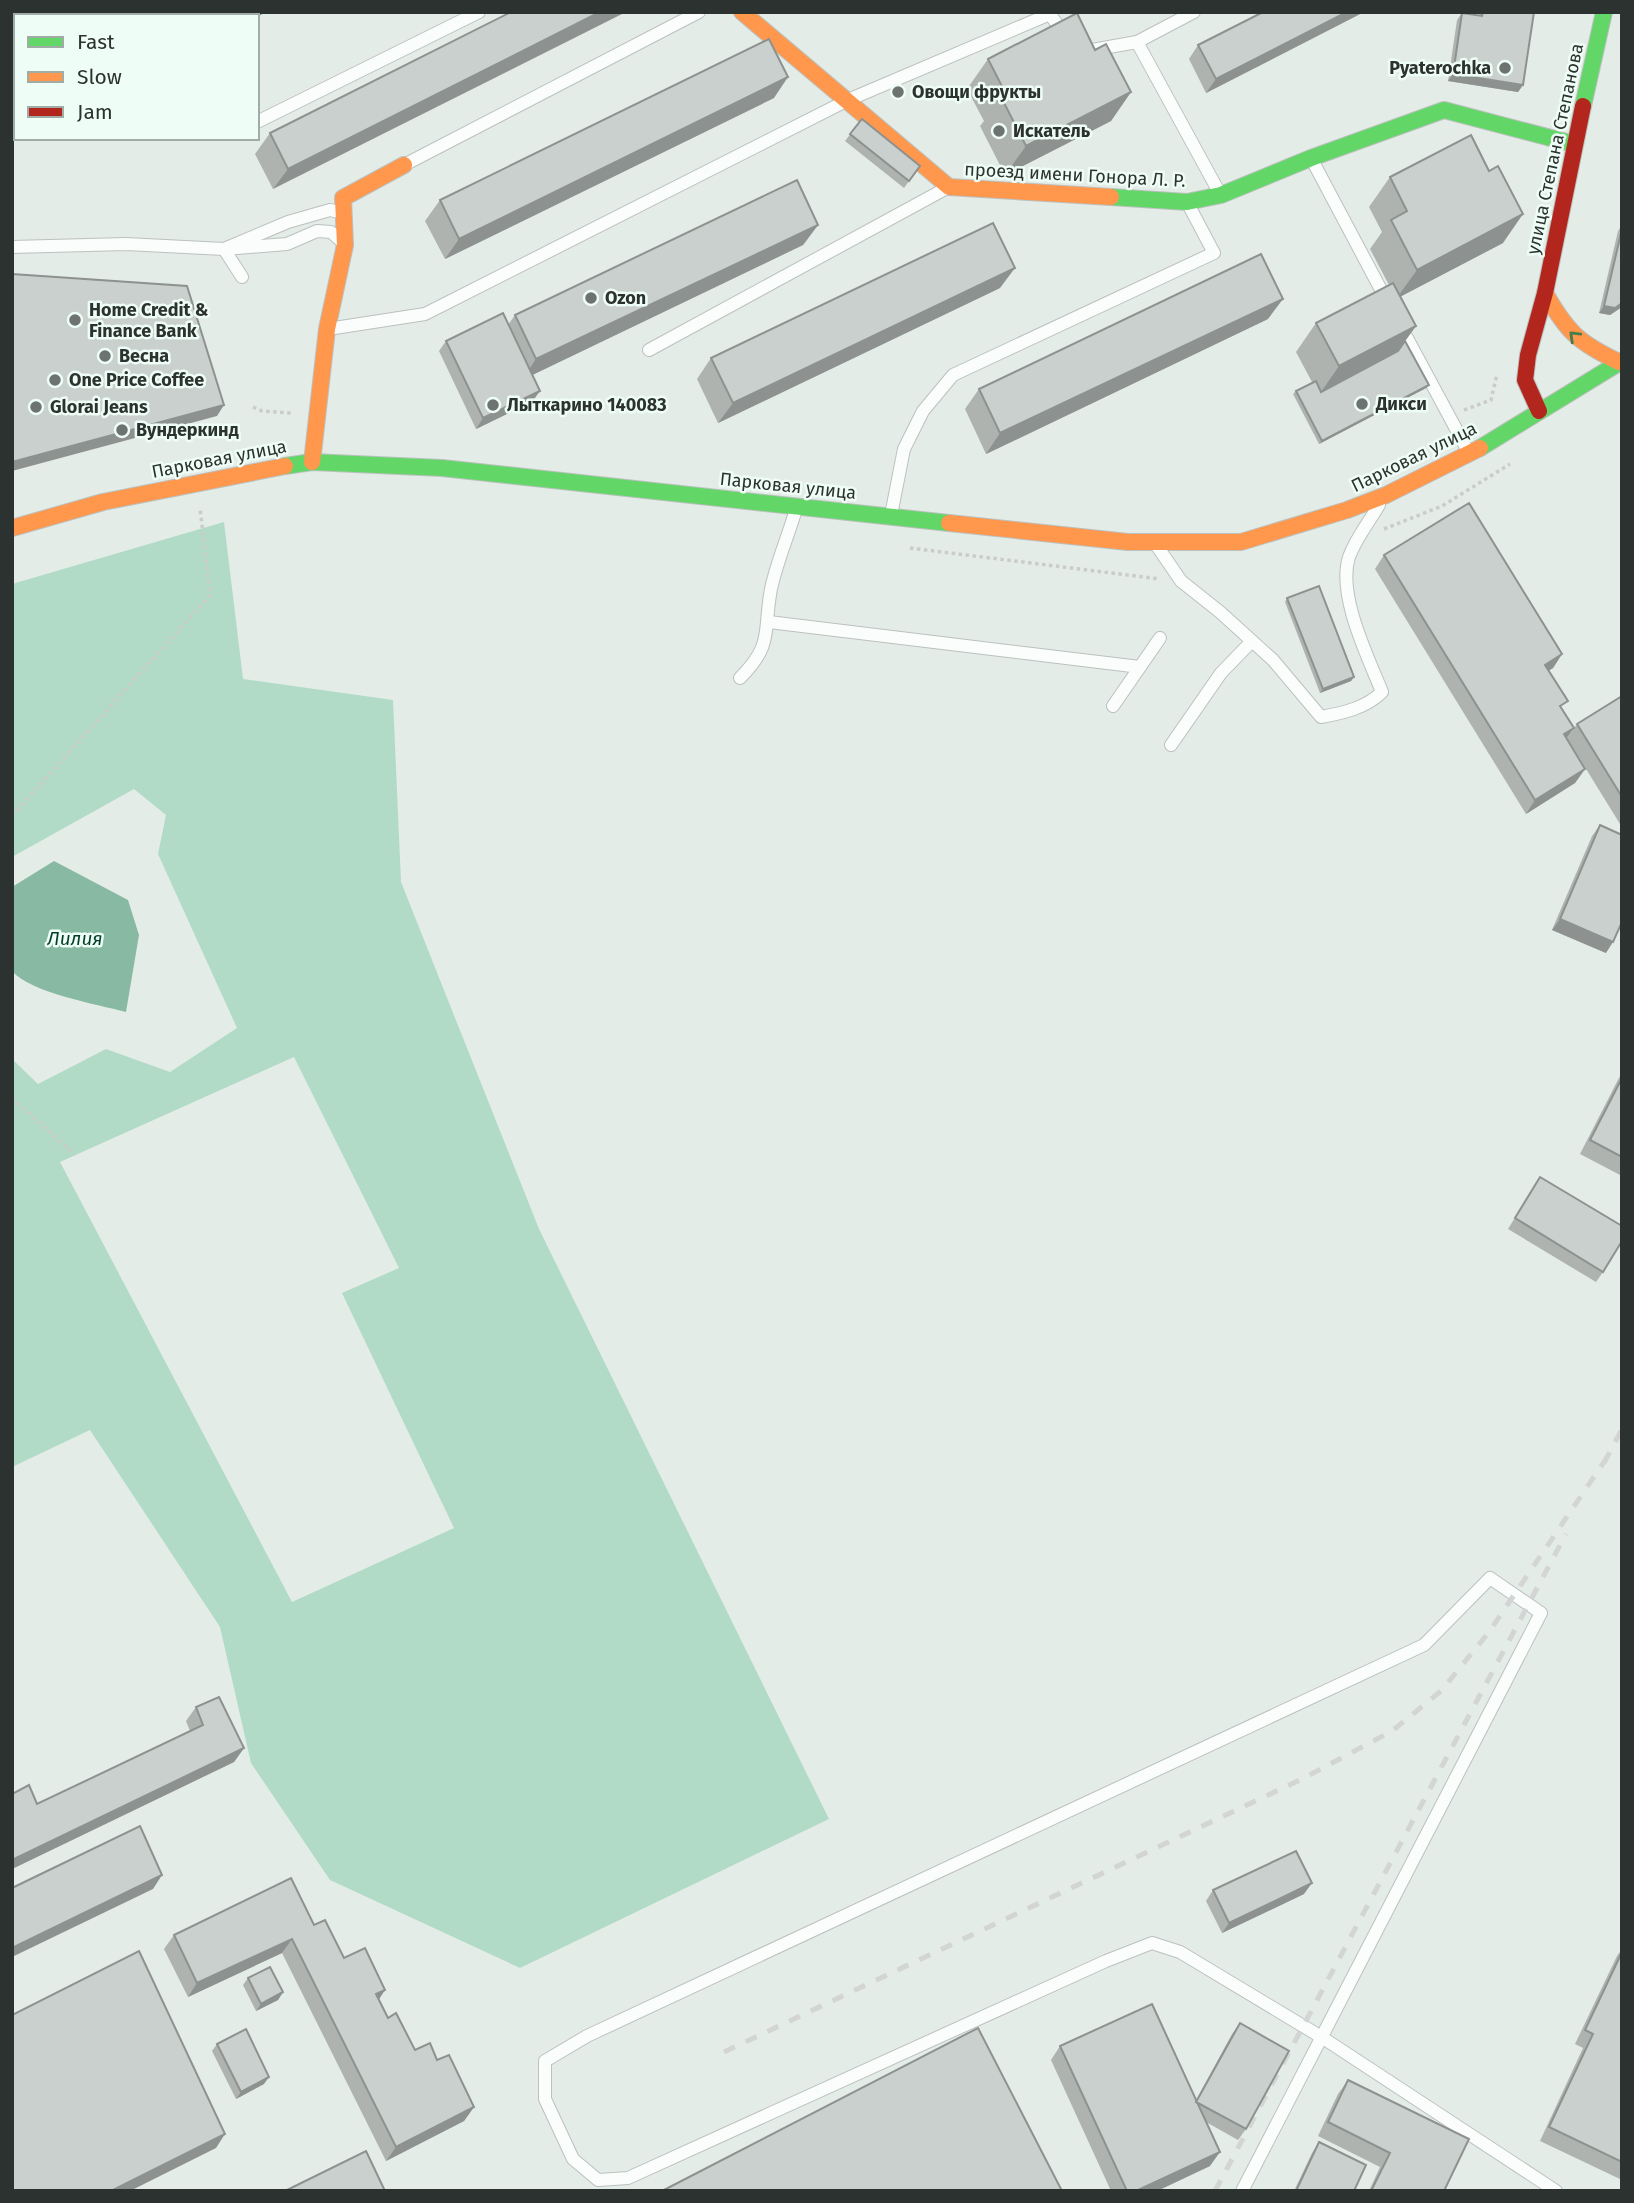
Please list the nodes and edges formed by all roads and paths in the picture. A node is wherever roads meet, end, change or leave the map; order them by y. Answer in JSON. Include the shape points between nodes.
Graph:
{"nodes":[{"id":1,"x":479,"y":12,"type":"edge"},
{"id":2,"x":699,"y":12,"type":"edge"},
{"id":3,"x":742,"y":12,"type":"edge"},
{"id":4,"x":1194,"y":12,"type":"edge"},
{"id":5,"x":1604,"y":12,"type":"edge"},
{"id":6,"x":1137,"y":42,"type":"junction"},
{"id":7,"x":848,"y":100,"type":"junction"},
{"id":8,"x":259,"y":121,"type":"edge"},
{"id":9,"x":1574,"y":144,"type":"junction"},
{"id":10,"x":1311,"y":158,"type":"junction"},
{"id":11,"x":404,"y":165,"type":"joint"},
{"id":12,"x":948,"y":187,"type":"junction"},
{"id":13,"x":1221,"y":195,"type":"junction"},
{"id":14,"x":1187,"y":202,"type":"junction"},
{"id":15,"x":342,"y":212,"type":"junction"},
{"id":16,"x":345,"y":245,"type":"junction"},
{"id":17,"x":12,"y":247,"type":"edge"},
{"id":18,"x":224,"y":249,"type":"junction"},
{"id":19,"x":242,"y":277,"type":"dead end"},
{"id":20,"x":1545,"y":293,"type":"junction"},
{"id":21,"x":327,"y":329,"type":"junction"},
{"id":22,"x":649,"y":350,"type":"dead end"},
{"id":23,"x":1621,"y":361,"type":"edge"},
{"id":24,"x":1497,"y":374,"type":"dead end"},
{"id":25,"x":253,"y":407,"type":"dead end"},
{"id":26,"x":1539,"y":411,"type":"junction"},
{"id":27,"x":1459,"y":412,"type":"dead end"},
{"id":28,"x":317,"y":415,"type":"junction"},
{"id":29,"x":1469,"y":453,"type":"junction"},
{"id":30,"x":312,"y":462,"type":"junction"},
{"id":31,"x":1493,"y":476,"type":"dead end"},
{"id":32,"x":1386,"y":495,"type":"junction"},
{"id":33,"x":199,"y":499,"type":"dead end"},
{"id":34,"x":797,"y":506,"type":"junction"},
{"id":35,"x":891,"y":515,"type":"junction"},
{"id":36,"x":12,"y":528,"type":"edge"},
{"id":37,"x":1357,"y":540,"type":"junction"},
{"id":38,"x":1155,"y":543,"type":"junction"},
{"id":39,"x":769,"y":622,"type":"junction"},
{"id":40,"x":1160,"y":638,"type":"dead end"},
{"id":41,"x":1252,"y":641,"type":"junction"},
{"id":42,"x":1140,"y":667,"type":"junction"},
{"id":43,"x":740,"y":678,"type":"dead end"},
{"id":44,"x":1113,"y":706,"type":"dead end"},
{"id":45,"x":1171,"y":745,"type":"dead end"},
{"id":46,"x":12,"y":817,"type":"edge"},
{"id":47,"x":12,"y":1098,"type":"edge"},
{"id":48,"x":75,"y":1155,"type":"dead end"},
{"id":49,"x":1323,"y":2038,"type":"junction"},
{"id":50,"x":1242,"y":2191,"type":"edge"},
{"id":51,"x":1556,"y":2191,"type":"edge"}],
"edges":[{"from":1,"to":8,"type":"lane"},
{"from":2,"to":11,"type":"lane"},
{"from":3,"to":7,"type":"street","name":"проезд имени Гонора Л. Р."},
{"from":4,"to":6,"type":"lane"},
{"from":5,"to":9,"type":"street","name":"улица Степана Степанова"},
{"from":6,"to":7,"type":"lane","via":[[1073,48],[1049,14]]},
{"from":6,"to":13,"type":"lane"},
{"from":7,"to":12,"type":"street","name":"проезд имени Гонора Л. Р."},
{"from":7,"to":21,"type":"lane","via":[[425,314]]},
{"from":9,"to":10,"type":"street","name":"проезд имени Гонора Л. Р.","via":[[1444,110]]},
{"from":9,"to":20,"type":"street","name":"улица Степана Степанова"},
{"from":10,"to":13,"type":"street","name":"проезд имени Гонора Л. Р."},
{"from":10,"to":29,"type":"lane"},
{"from":11,"to":15,"type":"street","via":[[343,198]]},
{"from":12,"to":14,"type":"street","name":"проезд имени Гонора Л. Р."},
{"from":12,"to":22,"type":"lane"},
{"from":13,"to":14,"type":"street","name":"проезд имени Гонора Л. Р."},
{"from":14,"to":35,"type":"lane","via":[[1214,253],[953,376],[923,411],[904,449]]},
{"from":15,"to":16,"type":"street"},
{"from":15,"to":18,"type":"lane","via":[[330,210],[288,222]]},
{"from":16,"to":18,"type":"lane","via":[[331,232],[317,231],[287,244]]},
{"from":16,"to":21,"type":"street"},
{"from":17,"to":18,"type":"lane","via":[[125,244]]},
{"from":18,"to":19,"type":"lane"},
{"from":23,"to":20,"type":"street","one_way":true,"via":[[1581,344],[1563,325]]},
{"from":20,"to":26,"type":"street","name":"улица Степана Степанова","via":[[1525,380]]},
{"from":21,"to":28,"type":"street"},
{"from":23,"to":26,"type":"street","name":"Парковая улица"},
{"from":24,"to":27,"type":"path","via":[[1491,400]]},
{"from":25,"to":28,"type":"path"},
{"from":26,"to":29,"type":"street","name":"Парковая улица"},
{"from":28,"to":30,"type":"street"},
{"from":29,"to":32,"type":"street","name":"Парковая улица"},
{"from":30,"to":34,"type":"street","name":"Парковая улица","via":[[442,468]]},
{"from":30,"to":36,"type":"street","name":"Парковая улица","via":[[103,502]]},
{"from":31,"to":37,"type":"path","via":[[1442,506]]},
{"from":32,"to":37,"type":"lane"},
{"from":32,"to":38,"type":"street","name":"Парковая улица","via":[[1241,542]]},
{"from":33,"to":46,"type":"path","via":[[210,595]]},
{"from":34,"to":35,"type":"street","name":"Парковая улица"},
{"from":34,"to":39,"type":"lane","via":[[771,589]]},
{"from":35,"to":38,"type":"street","name":"Парковая улица"},
{"from":37,"to":41,"type":"lane","via":[[1348,559],[1347,592],[1382,692],[1372,702],[1321,717]]},
{"from":38,"to":41,"type":"lane","via":[[1181,582]]},
{"from":39,"to":42,"type":"lane"},
{"from":39,"to":43,"type":"lane","via":[[757,661]]},
{"from":40,"to":42,"type":"lane"},
{"from":41,"to":45,"type":"lane","via":[[1221,673]]},
{"from":42,"to":44,"type":"lane"},
{"from":47,"to":48,"type":"path"},
{"from":49,"to":49,"type":"lane","via":[[1180,1952],[1152,1943],[628,2178],[598,2180],[573,2159],[545,2099],[545,2061],[587,2036],[1424,1645],[1490,1578],[1541,1613]]},
{"from":49,"to":50,"type":"lane"},
{"from":49,"to":51,"type":"lane"}]}
